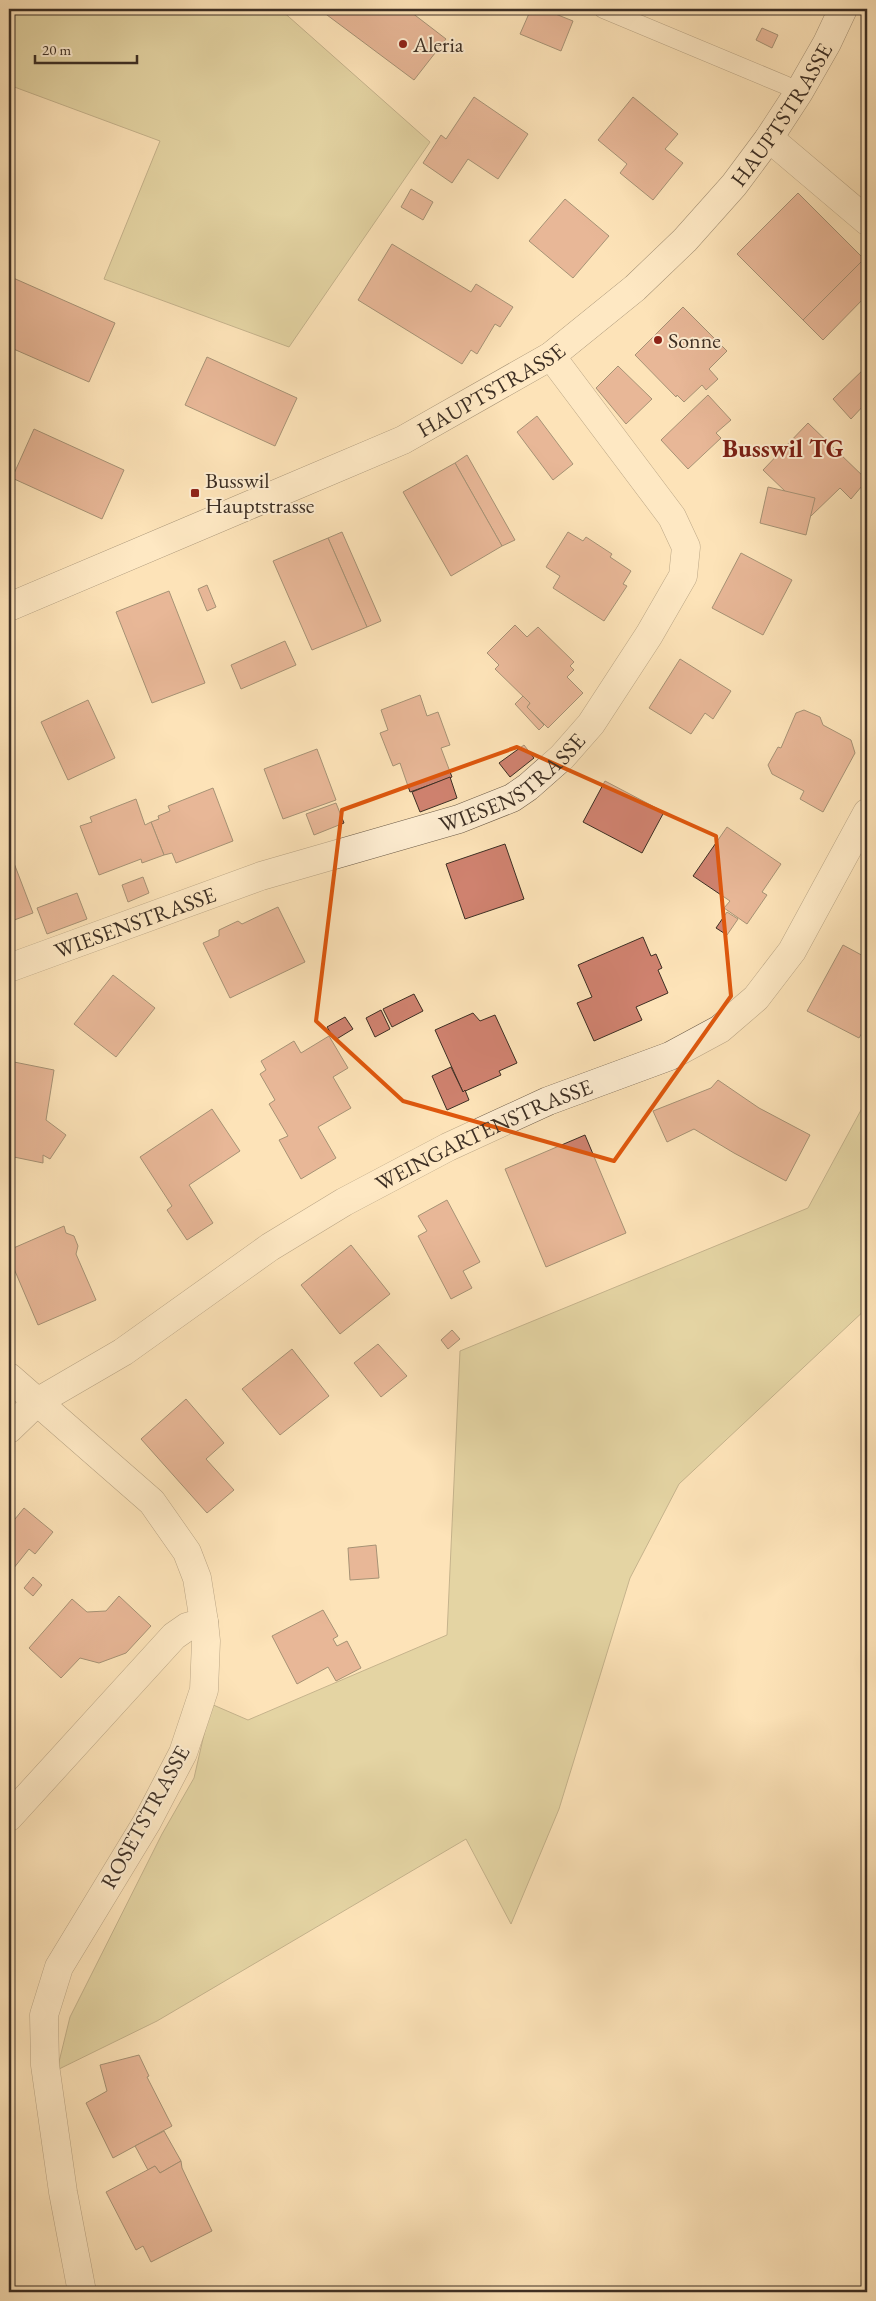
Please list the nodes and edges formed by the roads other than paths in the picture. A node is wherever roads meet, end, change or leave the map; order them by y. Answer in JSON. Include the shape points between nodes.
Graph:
{"nodes":[{"id":1,"x":603,"y":9,"type":"edge"},
{"id":2,"x":844,"y":9,"type":"edge"},
{"id":3,"x":799,"y":92,"type":"junction"},
{"id":4,"x":769,"y":138,"type":"junction"},
{"id":5,"x":867,"y":221,"type":"edge"},
{"id":6,"x":552,"y":356,"type":"junction"},
{"id":7,"x":9,"y":607,"type":"edge"},
{"id":8,"x":867,"y":812,"type":"edge"},
{"id":9,"x":9,"y":968,"type":"edge"},
{"id":10,"x":9,"y":1377,"type":"edge"},
{"id":11,"x":37,"y":1402,"type":"junction"},
{"id":12,"x":9,"y":1429,"type":"edge"},
{"id":13,"x":204,"y":1622,"type":"junction"},
{"id":14,"x":9,"y":1817,"type":"edge"},
{"id":15,"x":82,"y":2292,"type":"edge"}],
"edges":[{"from":1,"to":3,"type":"lane"},
{"from":2,"to":3,"type":"street","name":"HAUPTSTRASSE"},
{"from":3,"to":4,"type":"street","name":"HAUPTSTRASSE"},
{"from":4,"to":5,"type":"street"},
{"from":4,"to":6,"type":"street","name":"HAUPTSTRASSE","via":[[734,185],[685,240],[635,288]]},
{"from":6,"to":7,"type":"street","name":"HAUPTSTRASSE","via":[[403,440]]},
{"from":6,"to":9,"type":"street","name":"WIESENSTRASSE","via":[[672,516],[686,547],[683,576],[591,724],[562,756],[512,798],[458,819],[261,876]]},
{"from":8,"to":11,"type":"street","name":"WEINGARTENSTRASSE","via":[[792,952],[756,998],[720,1029],[670,1056],[548,1101],[448,1147],[344,1202],[270,1247],[123,1352]]},
{"from":10,"to":11,"type":"street","name":"ROSETSTRASSE"},
{"from":11,"to":12,"type":"street","name":"WEINGARTENSTRASSE"},
{"from":11,"to":13,"type":"street","name":"ROSETSTRASSE","via":[[152,1502],[187,1552],[198,1578]]},
{"from":13,"to":14,"type":"street","via":[[187,1627],[174,1636]]},
{"from":13,"to":15,"type":"street","name":"ROSETSTRASSE","via":[[204,1690],[183,1753],[147,1822],[59,1967],[44,2015],[45,2065],[63,2192]]}]}
